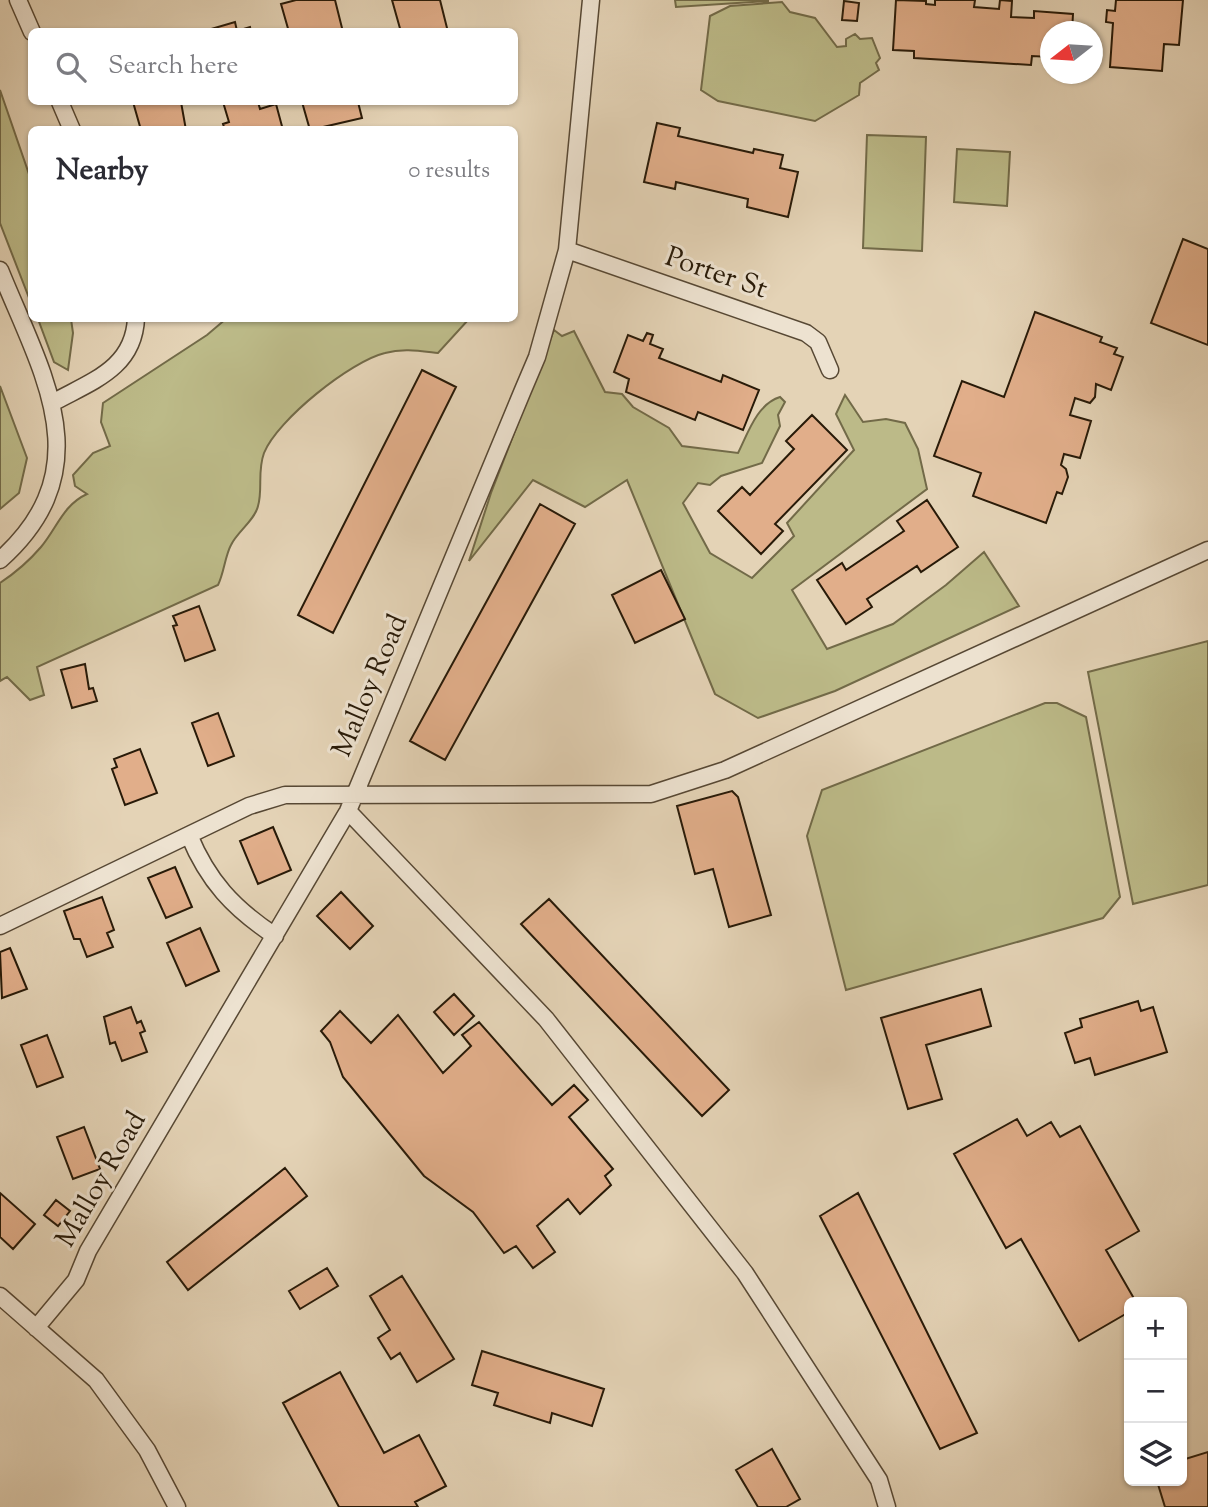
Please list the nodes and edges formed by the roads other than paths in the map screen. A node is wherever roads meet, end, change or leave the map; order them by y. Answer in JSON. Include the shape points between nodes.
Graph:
{"nodes":[{"id":1,"x":18,"y":0,"type":"edge"},
{"id":2,"x":591,"y":0,"type":"edge"},
{"id":3,"x":30,"y":28,"type":"edge"},
{"id":4,"x":61,"y":105,"type":"edge"},
{"id":5,"x":70,"y":126,"type":"edge"},
{"id":6,"x":566,"y":250,"type":"junction"},
{"id":7,"x":0,"y":270,"type":"edge"},
{"id":8,"x":136,"y":322,"type":"edge"},
{"id":9,"x":830,"y":370,"type":"dead end"},
{"id":10,"x":54,"y":402,"type":"junction"},
{"id":11,"x":1208,"y":550,"type":"edge"},
{"id":12,"x":0,"y":560,"type":"edge"},
{"id":13,"x":355,"y":793,"type":"junction"},
{"id":14,"x":348,"y":811,"type":"junction"},
{"id":15,"x":189,"y":835,"type":"junction"},
{"id":16,"x":0,"y":926,"type":"edge"},
{"id":17,"x":275,"y":936,"type":"junction"},
{"id":18,"x":0,"y":1296,"type":"edge"},
{"id":19,"x":36,"y":1328,"type":"junction"},
{"id":20,"x":177,"y":1507,"type":"edge"},
{"id":21,"x":887,"y":1507,"type":"edge"}],
"edges":[{"from":1,"to":3,"type":"lane"},
{"from":2,"to":6,"type":"lane","name":"Malloy Road"},
{"from":4,"to":5,"type":"lane"},
{"from":6,"to":9,"type":"lane","name":"Porter St","via":[[806,333],[818,342]]},
{"from":6,"to":13,"type":"lane","name":"Malloy Road","via":[[537,357]]},
{"from":7,"to":10,"type":"lane"},
{"from":8,"to":10,"type":"lane","via":[[136,332],[117,368]]},
{"from":10,"to":12,"type":"lane","via":[[57,451],[51,494],[30,530]]},
{"from":11,"to":13,"type":"lane","via":[[725,770],[651,794]]},
{"from":13,"to":14,"type":"lane","name":"Malloy Road"},
{"from":13,"to":15,"type":"lane","via":[[285,795],[249,806]]},
{"from":14,"to":17,"type":"lane","name":"Malloy Road"},
{"from":14,"to":21,"type":"lane","via":[[546,1019],[745,1273],[879,1480]]},
{"from":15,"to":16,"type":"lane"},
{"from":15,"to":17,"type":"lane","via":[[215,886],[231,904]]},
{"from":17,"to":19,"type":"lane","name":"Malloy Road","via":[[75,1280]]},
{"from":18,"to":19,"type":"lane"},
{"from":19,"to":20,"type":"lane","via":[[96,1380],[147,1450]]}]}
